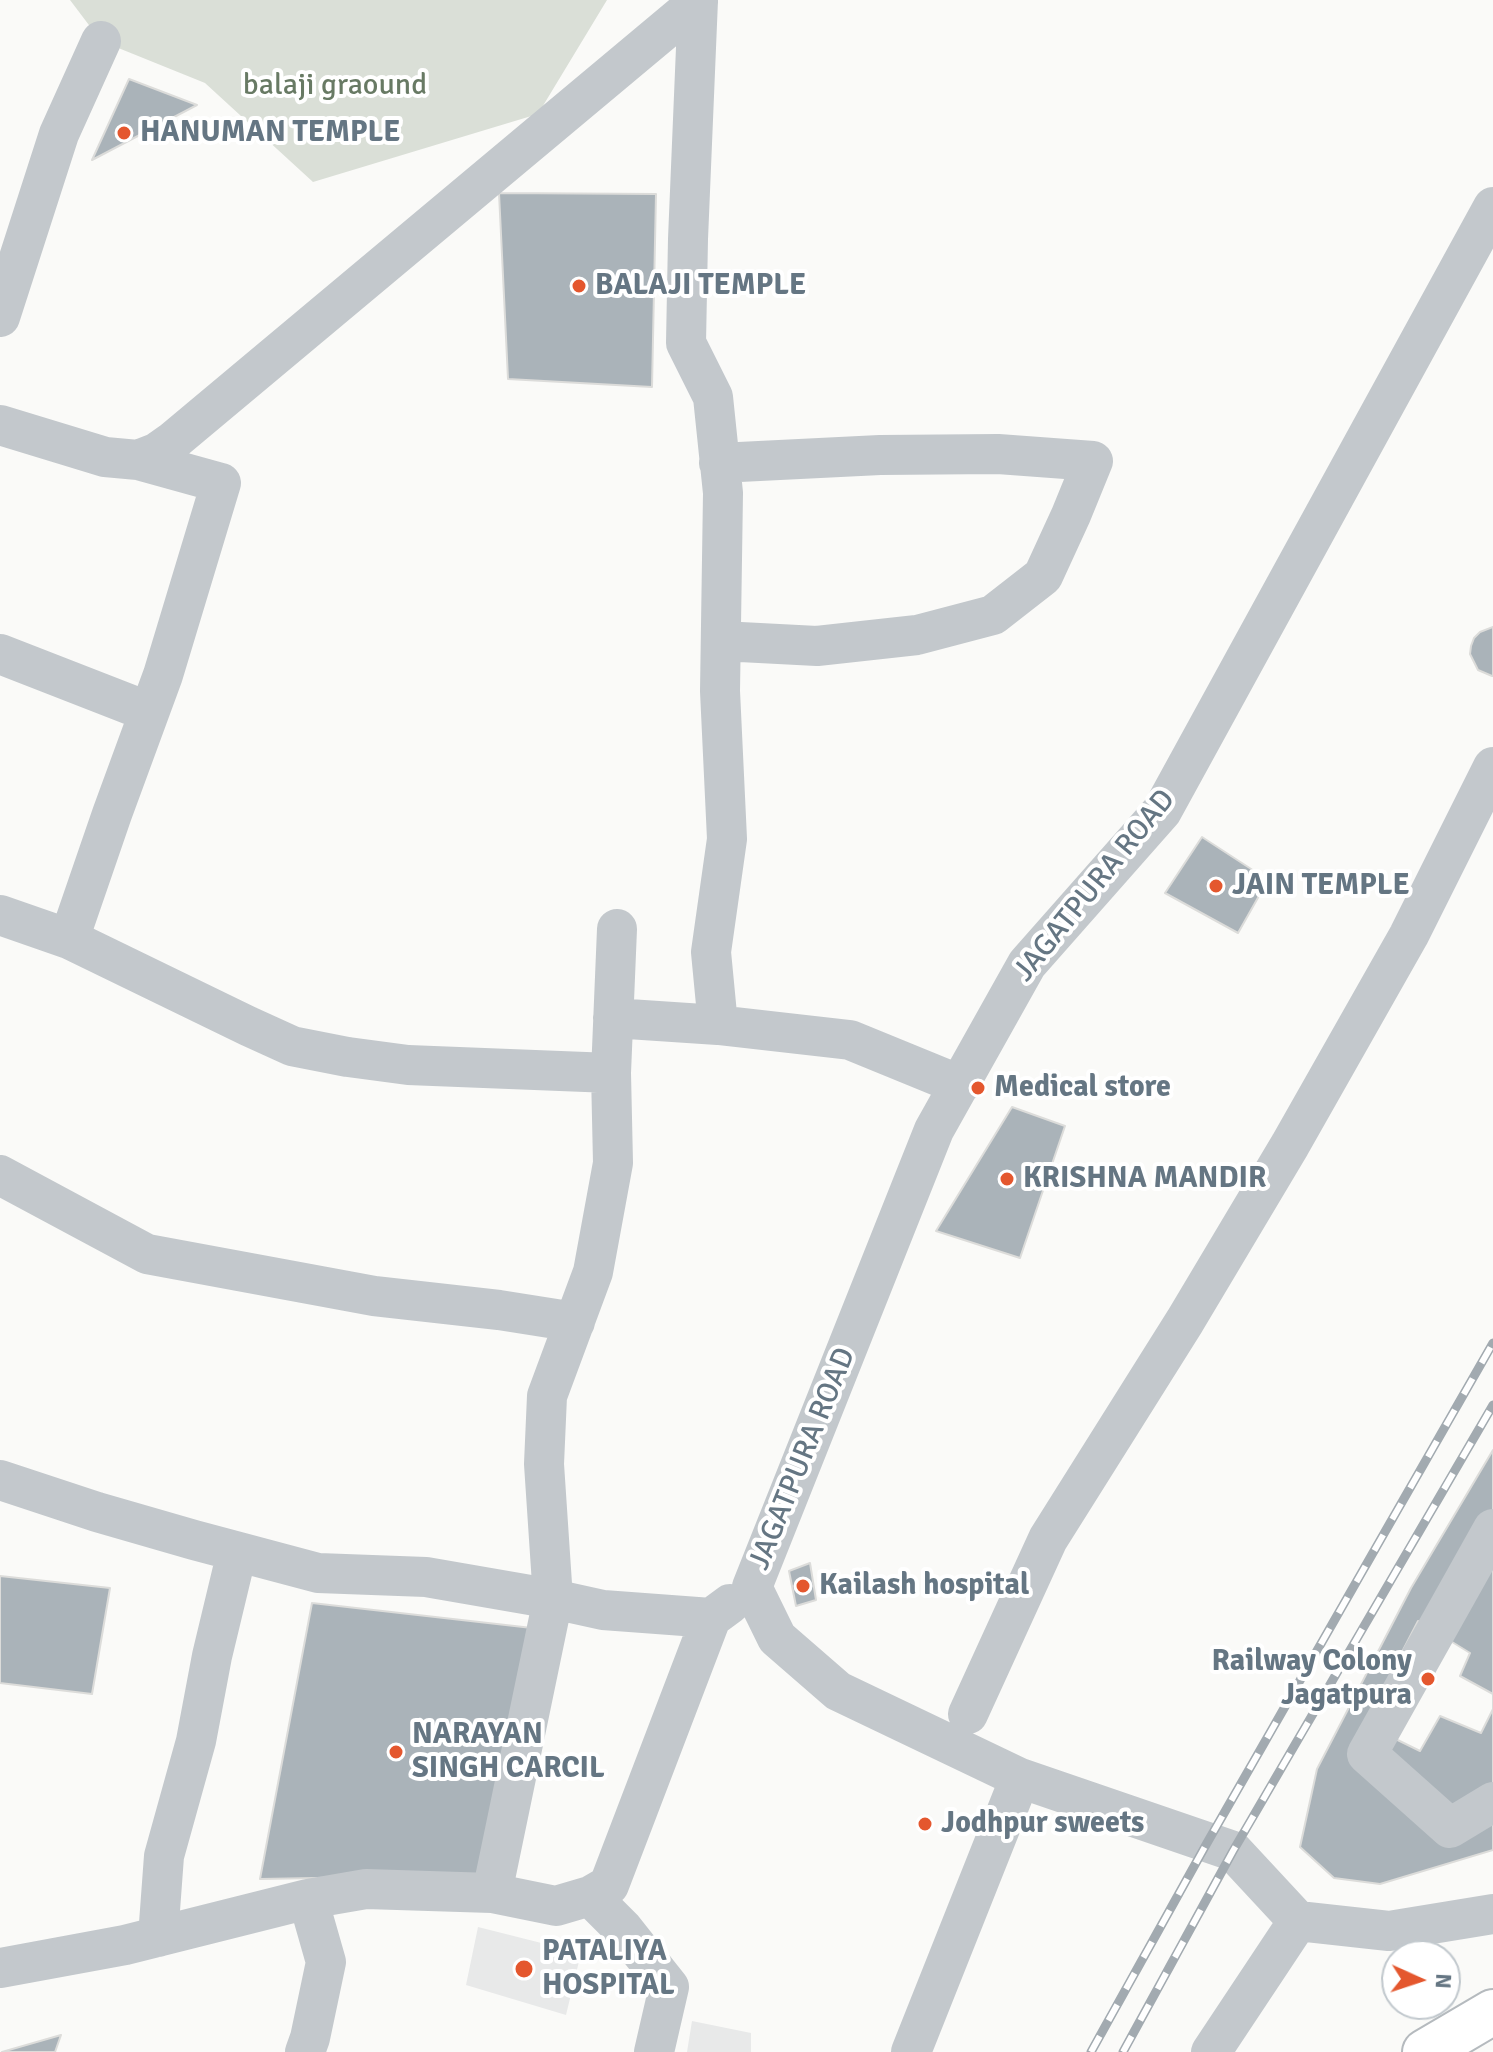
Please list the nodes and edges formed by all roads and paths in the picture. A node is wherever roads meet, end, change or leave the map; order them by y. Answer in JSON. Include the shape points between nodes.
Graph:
{"nodes":[{"id":1,"x":698,"y":1,"type":"edge"},
{"id":2,"x":101,"y":41,"type":"dead end"},
{"id":3,"x":1493,"y":207,"type":"edge"},
{"id":4,"x":0,"y":317,"type":"edge"},
{"id":5,"x":0,"y":425,"type":"edge"},
{"id":6,"x":138,"y":460,"type":"junction"},
{"id":7,"x":719,"y":463,"type":"junction"},
{"id":8,"x":721,"y":641,"type":"junction"},
{"id":9,"x":0,"y":654,"type":"edge"},
{"id":10,"x":149,"y":712,"type":"junction"},
{"id":11,"x":1493,"y":767,"type":"edge"},
{"id":12,"x":0,"y":915,"type":"edge"},
{"id":13,"x":617,"y":929,"type":"dead end"},
{"id":14,"x":69,"y":939,"type":"junction"},
{"id":15,"x":613,"y":1018,"type":"junction"},
{"id":16,"x":718,"y":1025,"type":"junction"},
{"id":17,"x":611,"y":1073,"type":"junction"},
{"id":18,"x":960,"y":1085,"type":"junction"},
{"id":19,"x":0,"y":1175,"type":"edge"},
{"id":20,"x":575,"y":1322,"type":"junction"},
{"id":21,"x":0,"y":1480,"type":"edge"},
{"id":22,"x":1493,"y":1529,"type":"edge"},
{"id":23,"x":237,"y":1552,"type":"junction"},
{"id":24,"x":752,"y":1587,"type":"junction"},
{"id":25,"x":553,"y":1599,"type":"junction"},
{"id":26,"x":711,"y":1618,"type":"junction"},
{"id":27,"x":968,"y":1714,"type":"dead end"},
{"id":28,"x":1020,"y":1778,"type":"junction"},
{"id":29,"x":1493,"y":1802,"type":"edge"},
{"id":30,"x":492,"y":1893,"type":"junction"},
{"id":31,"x":590,"y":1896,"type":"junction"},
{"id":32,"x":308,"y":1899,"type":"junction"},
{"id":33,"x":1493,"y":1914,"type":"edge"},
{"id":34,"x":1298,"y":1921,"type":"junction"},
{"id":35,"x":158,"y":1937,"type":"junction"},
{"id":36,"x":0,"y":1968,"type":"edge"},
{"id":37,"x":1493,"y":2012,"type":"edge"},
{"id":38,"x":305,"y":2052,"type":"edge"},
{"id":39,"x":654,"y":2052,"type":"edge"},
{"id":40,"x":911,"y":2052,"type":"edge"},
{"id":41,"x":1211,"y":2052,"type":"edge"},
{"id":42,"x":1425,"y":2052,"type":"edge"}],
"edges":[{"from":1,"to":6,"type":"street","via":[[173,441]]},
{"from":1,"to":7,"type":"street","via":[[686,343],[713,397]]},
{"from":2,"to":4,"type":"street","via":[[59,134]]},
{"from":3,"to":18,"type":"street","name":"JAGATPURA ROAD","via":[[1162,811],[1027,964]]},
{"from":5,"to":6,"type":"street","via":[[105,457]]},
{"from":6,"to":10,"type":"street","via":[[221,483]]},
{"from":7,"to":8,"type":"street"},
{"from":7,"to":8,"type":"street","via":[[983,454],[1093,461],[1043,576],[993,615],[917,635],[817,646]]},
{"from":8,"to":16,"type":"street","via":[[727,839],[711,952]]},
{"from":9,"to":10,"type":"street"},
{"from":10,"to":14,"type":"street"},
{"from":11,"to":27,"type":"street","via":[[1409,935],[1297,1132],[1048,1539]]},
{"from":12,"to":14,"type":"street"},
{"from":13,"to":15,"type":"street"},
{"from":14,"to":17,"type":"street","via":[[292,1046],[408,1065]]},
{"from":15,"to":16,"type":"street"},
{"from":15,"to":17,"type":"street"},
{"from":16,"to":18,"type":"street","via":[[850,1040]]},
{"from":17,"to":20,"type":"street","via":[[613,1163],[593,1272]]},
{"from":18,"to":24,"type":"street","name":"JAGATPURA ROAD","via":[[934,1130]]},
{"from":19,"to":20,"type":"street","via":[[147,1254],[374,1296]]},
{"from":20,"to":25,"type":"street","via":[[547,1396],[544,1464]]},
{"from":21,"to":23,"type":"street"},
{"from":22,"to":29,"type":"street","via":[[1367,1754],[1450,1828]]},
{"from":23,"to":25,"type":"street","via":[[318,1573],[426,1577]]},
{"from":23,"to":35,"type":"street","via":[[196,1741],[164,1856]]},
{"from":24,"to":26,"type":"street"},
{"from":24,"to":28,"type":"street","name":"JAGATPURA ROAD","via":[[777,1638],[838,1691]]},
{"from":25,"to":26,"type":"street","via":[[603,1610]]},
{"from":25,"to":30,"type":"street"},
{"from":26,"to":31,"type":"street","via":[[609,1885]]},
{"from":28,"to":34,"type":"street","name":"JAGATPURA ROAD","via":[[1233,1851]]},
{"from":28,"to":40,"type":"street"},
{"from":30,"to":31,"type":"street","via":[[556,1906]]},
{"from":30,"to":32,"type":"street","via":[[366,1889]]},
{"from":31,"to":39,"type":"street","via":[[669,1987]]},
{"from":32,"to":35,"type":"street"},
{"from":32,"to":38,"type":"street","via":[[326,1962]]},
{"from":33,"to":34,"type":"street","via":[[1389,1931]]},
{"from":34,"to":41,"type":"street"},
{"from":35,"to":36,"type":"street"},
{"from":37,"to":42,"type":"main road"}]}
